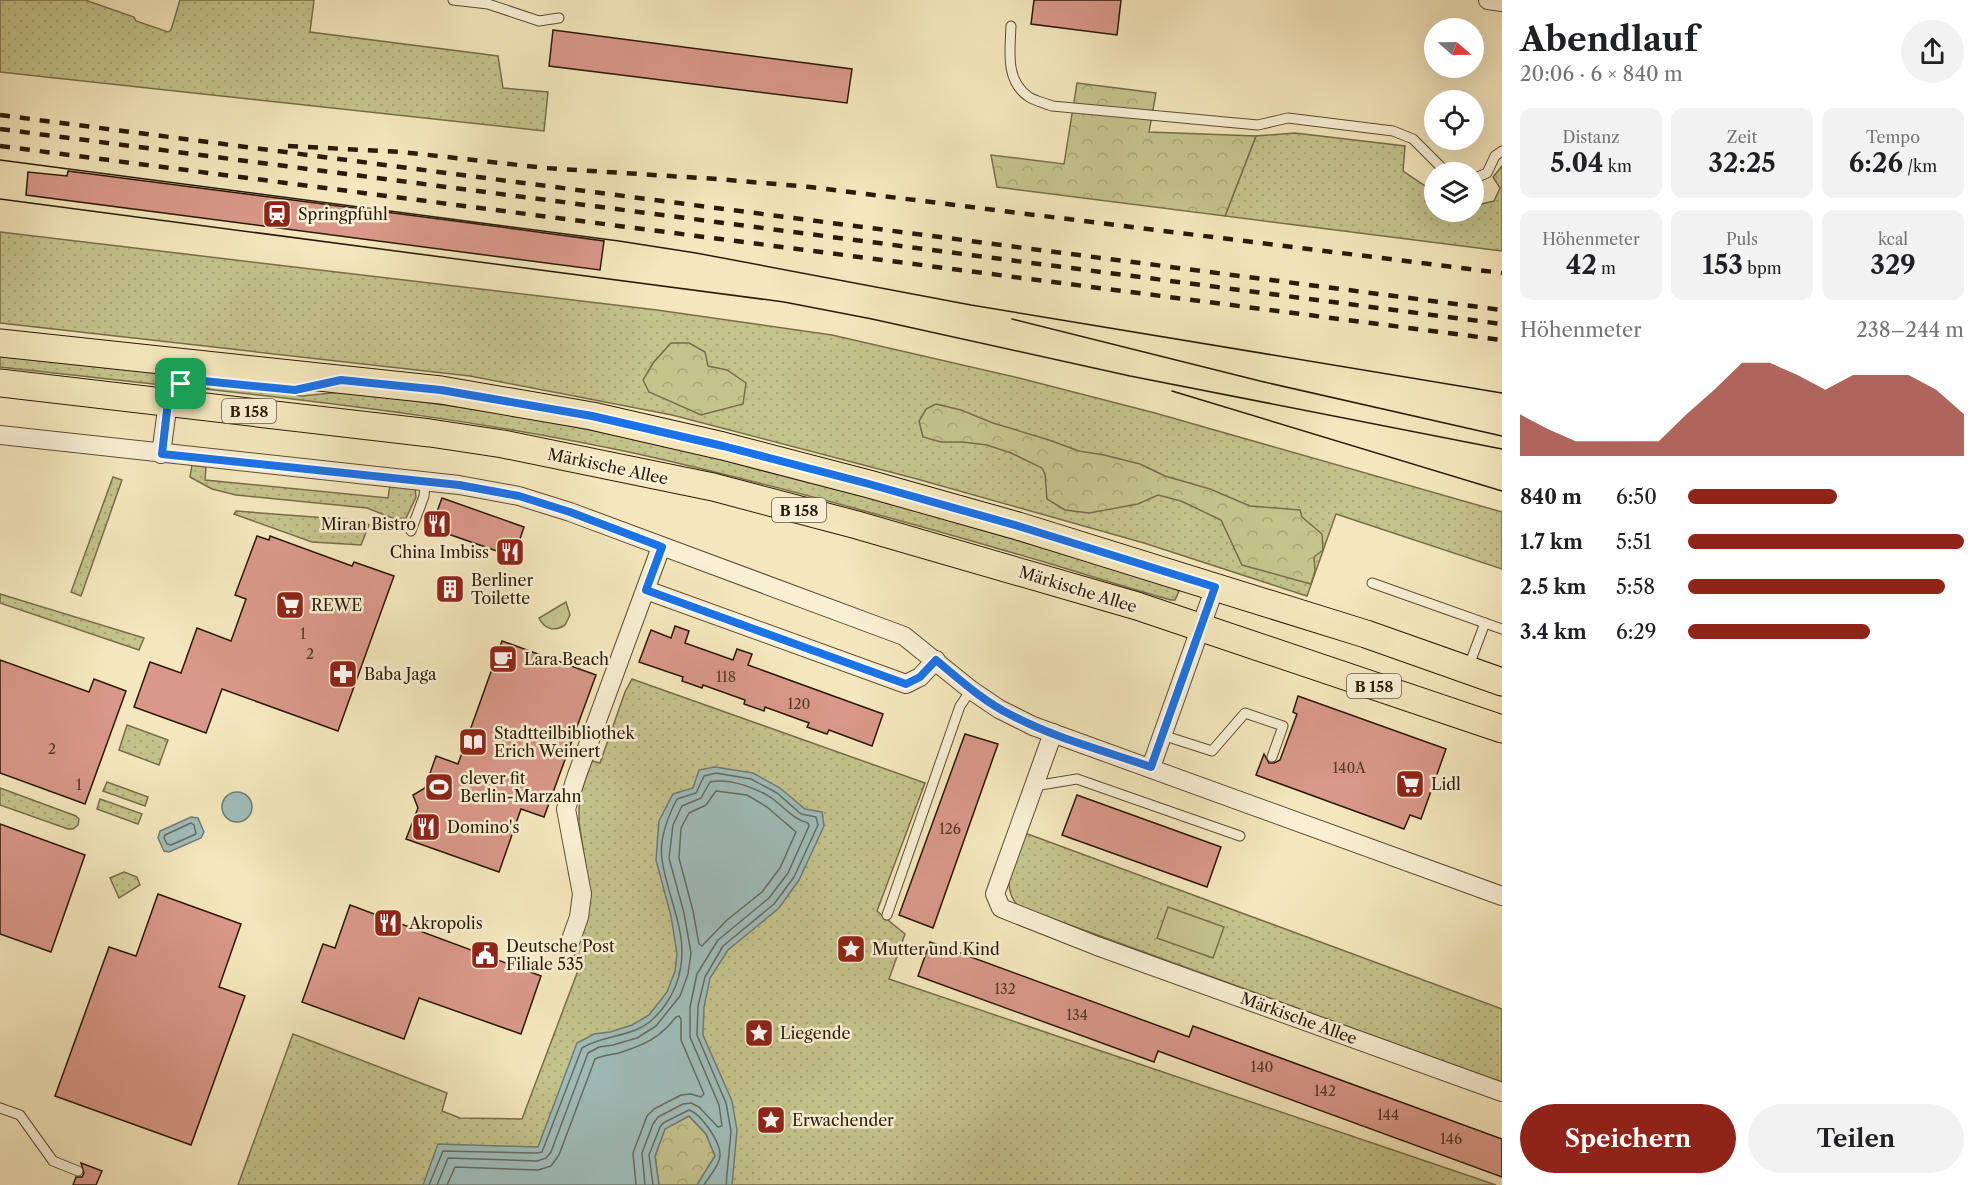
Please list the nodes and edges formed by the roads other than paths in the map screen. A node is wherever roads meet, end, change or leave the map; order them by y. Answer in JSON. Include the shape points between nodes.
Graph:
{"nodes":[{"id":1,"x":453,"y":0,"type":"edge"},
{"id":2,"x":1488,"y":0,"type":"edge"},
{"id":3,"x":1502,"y":2,"type":"edge"},
{"id":4,"x":559,"y":18,"type":"dead end"},
{"id":5,"x":1011,"y":26,"type":"dead end"},
{"id":6,"x":1502,"y":151,"type":"edge"},
{"id":7,"x":1436,"y":162,"type":"edge"},
{"id":8,"x":1484,"y":174,"type":"edge"},
{"id":9,"x":0,"y":343,"type":"edge"},
{"id":10,"x":341,"y":380,"type":"junction"},
{"id":11,"x":0,"y":383,"type":"edge"},
{"id":12,"x":168,"y":402,"type":"junction"},
{"id":13,"x":0,"y":435,"type":"edge"},
{"id":14,"x":162,"y":454,"type":"junction"},
{"id":15,"x":425,"y":482,"type":"junction"},
{"id":16,"x":411,"y":531,"type":"dead end"},
{"id":17,"x":662,"y":547,"type":"junction"},
{"id":18,"x":1372,"y":583,"type":"dead end"},
{"id":19,"x":1215,"y":587,"type":"junction"},
{"id":20,"x":646,"y":590,"type":"junction"},
{"id":21,"x":1485,"y":622,"type":"junction"},
{"id":22,"x":1201,"y":627,"type":"junction"},
{"id":23,"x":1502,"y":629,"type":"edge"},
{"id":24,"x":936,"y":660,"type":"junction"},
{"id":25,"x":1468,"y":670,"type":"junction"},
{"id":26,"x":1502,"y":682,"type":"edge"},
{"id":27,"x":971,"y":690,"type":"junction"},
{"id":28,"x":1502,"y":729,"type":"edge"},
{"id":29,"x":1053,"y":733,"type":"junction"},
{"id":30,"x":1162,"y":735,"type":"junction"},
{"id":31,"x":1272,"y":756,"type":"dead end"},
{"id":32,"x":1151,"y":767,"type":"junction"},
{"id":33,"x":1034,"y":786,"type":"junction"},
{"id":34,"x":1240,"y":836,"type":"dead end"},
{"id":35,"x":1502,"y":896,"type":"edge"},
{"id":36,"x":887,"y":915,"type":"dead end"},
{"id":37,"x":568,"y":948,"type":"dead end"},
{"id":38,"x":1502,"y":1092,"type":"edge"},
{"id":39,"x":0,"y":1108,"type":"edge"},
{"id":40,"x":78,"y":1171,"type":"dead end"}],
"edges":[{"from":1,"to":4,"type":"lane","via":[[488,4],[539,21]]},
{"from":2,"to":3,"type":"street"},
{"from":5,"to":7,"type":"lane","via":[[1009,60],[1014,80],[1029,97],[1052,106],[1258,125],[1288,118],[1393,131],[1413,139]]},
{"from":6,"to":8,"type":"lane"},
{"from":9,"to":10,"type":"main road","number":"B 158"},
{"from":10,"to":12,"type":"main road","via":[[295,390],[193,380],[181,384]]},
{"from":10,"to":19,"type":"main road","number":"B 158","via":[[441,390],[592,416],[723,446],[1018,526]]},
{"from":11,"to":12,"type":"main road","name":"Märkische Allee","number":"B 158"},
{"from":12,"to":14,"type":"street"},
{"from":12,"to":22,"type":"main road","name":"Märkische Allee","number":"B 158","via":[[493,443],[713,487],[996,564]]},
{"from":13,"to":14,"type":"street"},
{"from":14,"to":15,"type":"street"},
{"from":15,"to":16,"type":"lane"},
{"from":15,"to":17,"type":"street","via":[[519,496]]},
{"from":17,"to":20,"type":"street"},
{"from":17,"to":24,"type":"street","via":[[904,636]]},
{"from":18,"to":21,"type":"lane"},
{"from":19,"to":22,"type":"street"},
{"from":19,"to":25,"type":"main road","number":"B 158"},
{"from":20,"to":24,"type":"street","via":[[906,684],[920,677]]},
{"from":20,"to":37,"type":"street","via":[[566,809],[582,894]]},
{"from":21,"to":23,"type":"lane"},
{"from":21,"to":25,"type":"lane"},
{"from":22,"to":28,"type":"main road","name":"Märkische Allee","number":"B 158"},
{"from":22,"to":30,"type":"street"},
{"from":24,"to":27,"type":"street"},
{"from":25,"to":26,"type":"main road","number":"B 158"},
{"from":27,"to":29,"type":"street","via":[[1012,716]]},
{"from":27,"to":36,"type":"lane","via":[[960,706]]},
{"from":29,"to":32,"type":"street"},
{"from":29,"to":33,"type":"street","name":"Märkische Allee"},
{"from":30,"to":31,"type":"lane","via":[[1212,751],[1245,713],[1283,726]]},
{"from":30,"to":32,"type":"street"},
{"from":32,"to":35,"type":"street"},
{"from":33,"to":34,"type":"lane","via":[[1077,779]]},
{"from":33,"to":38,"type":"street","name":"Märkische Allee","via":[[995,894],[1002,908]]},
{"from":39,"to":40,"type":"lane","via":[[20,1116],[53,1161]]}]}
